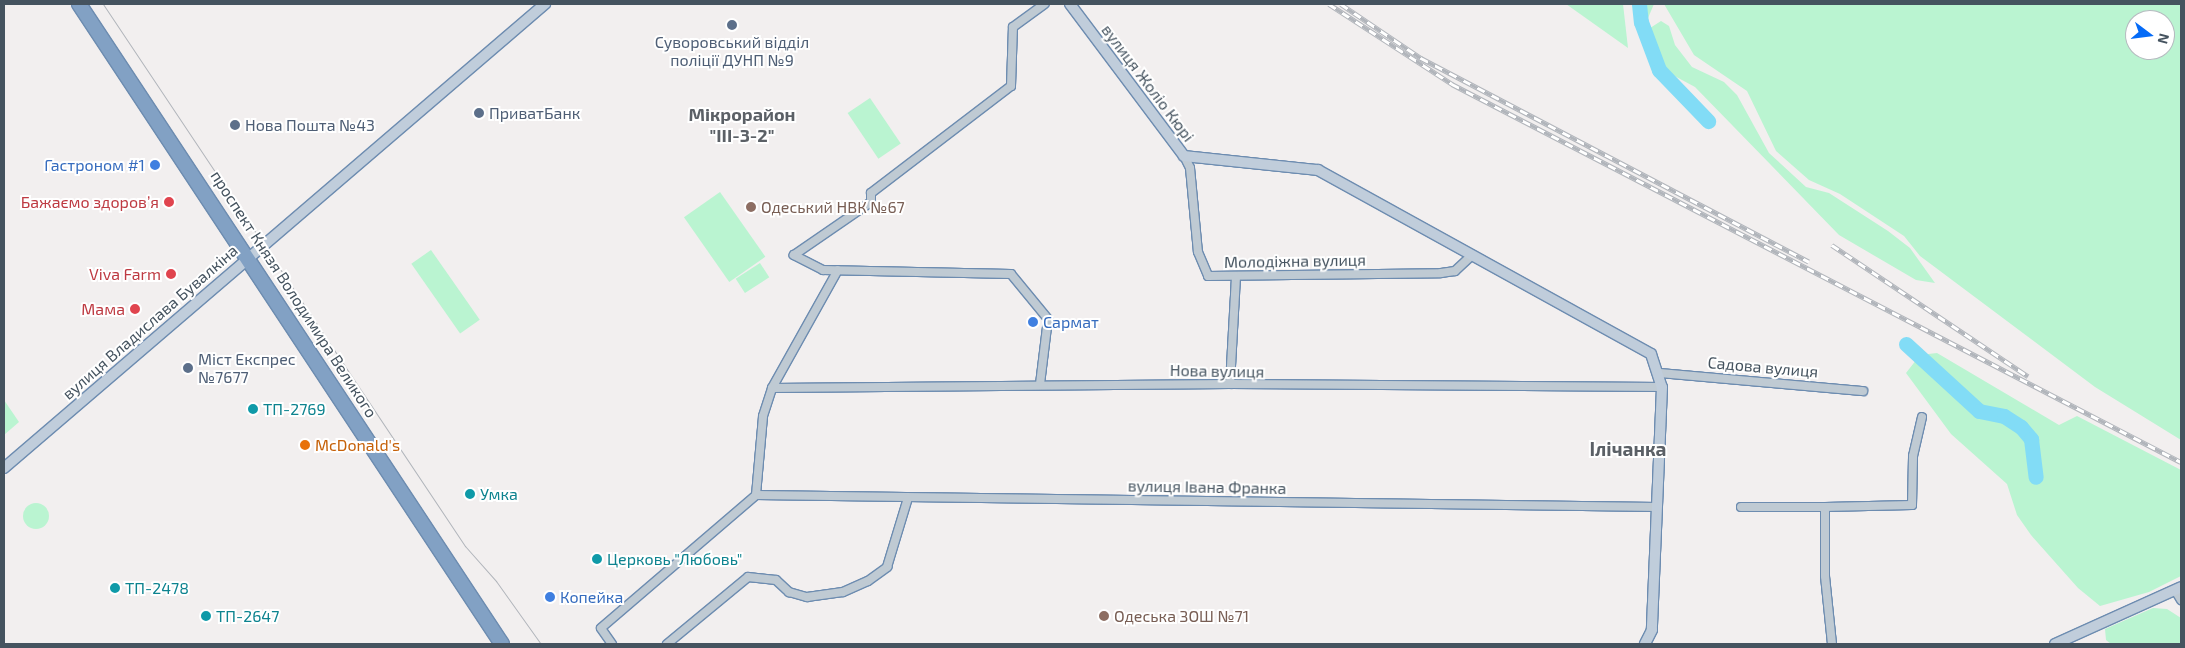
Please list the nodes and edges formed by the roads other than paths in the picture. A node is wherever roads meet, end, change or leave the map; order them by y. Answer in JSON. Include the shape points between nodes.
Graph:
{"nodes":[{"id":1,"x":79,"y":4,"type":"edge"},
{"id":2,"x":545,"y":4,"type":"edge"},
{"id":3,"x":1045,"y":4,"type":"edge"},
{"id":4,"x":1070,"y":4,"type":"edge"},
{"id":5,"x":1184,"y":156,"type":"junction"},
{"id":6,"x":248,"y":256,"type":"junction"},
{"id":7,"x":1471,"y":256,"type":"junction"},
{"id":8,"x":838,"y":270,"type":"junction"},
{"id":9,"x":1236,"y":276,"type":"junction"},
{"id":10,"x":1661,"y":373,"type":"junction"},
{"id":11,"x":1040,"y":384,"type":"junction"},
{"id":12,"x":1230,"y":384,"type":"junction"},
{"id":13,"x":1662,"y":387,"type":"junction"},
{"id":14,"x":772,"y":388,"type":"junction"},
{"id":15,"x":1863,"y":391,"type":"dead end"},
{"id":16,"x":1922,"y":417,"type":"dead end"},
{"id":17,"x":4,"y":468,"type":"edge"},
{"id":18,"x":756,"y":496,"type":"junction"},
{"id":19,"x":908,"y":498,"type":"junction"},
{"id":20,"x":1657,"y":507,"type":"junction"},
{"id":21,"x":1741,"y":507,"type":"dead end"},
{"id":22,"x":1825,"y":507,"type":"junction"},
{"id":23,"x":2178,"y":588,"type":"edge"},
{"id":24,"x":2181,"y":600,"type":"edge"},
{"id":25,"x":502,"y":644,"type":"edge"},
{"id":26,"x":612,"y":644,"type":"edge"},
{"id":27,"x":667,"y":644,"type":"edge"},
{"id":28,"x":1645,"y":644,"type":"edge"},
{"id":29,"x":1832,"y":644,"type":"edge"},
{"id":30,"x":2055,"y":644,"type":"edge"}],
"edges":[{"from":1,"to":6,"type":"highway","name":"проспект Князя Володимира Великого"},
{"from":2,"to":6,"type":"street","name":"вулиця Владислава Бувалкіна"},
{"from":3,"to":8,"type":"street","via":[[1013,26],[1010,86],[871,192],[871,202],[794,255],[823,270]]},
{"from":4,"to":5,"type":"street","name":"вулиця Жоліо Кюрі"},
{"from":5,"to":7,"type":"street","via":[[1310,167],[1348,184]]},
{"from":5,"to":9,"type":"street","name":"Молодіжна вулиця","via":[[1190,168],[1203,270],[1208,276]]},
{"from":6,"to":17,"type":"street","name":"вулиця Владислава Бувалкіна"},
{"from":6,"to":25,"type":"highway","name":"проспект Князя Володимира Великого"},
{"from":7,"to":9,"type":"street","name":"Молодіжна вулиця","via":[[1455,271],[1441,273]]},
{"from":7,"to":10,"type":"street","via":[[1644,346]]},
{"from":8,"to":11,"type":"street","via":[[1011,274],[1048,320]]},
{"from":8,"to":14,"type":"street"},
{"from":9,"to":12,"type":"street"},
{"from":10,"to":13,"type":"street"},
{"from":10,"to":15,"type":"street","name":"Садова вулиця"},
{"from":11,"to":12,"type":"street","name":"Нова вулиця"},
{"from":11,"to":14,"type":"street","name":"Нова вулиця","via":[[906,390]]},
{"from":12,"to":13,"type":"street","name":"Нова вулиця"},
{"from":13,"to":20,"type":"street"},
{"from":14,"to":18,"type":"street","via":[[763,416]]},
{"from":16,"to":22,"type":"street","via":[[1913,456],[1912,505]]},
{"from":18,"to":19,"type":"street","name":"вулиця Івана Франка"},
{"from":18,"to":26,"type":"street","via":[[601,628]]},
{"from":19,"to":20,"type":"street","name":"вулиця Івана Франка"},
{"from":19,"to":27,"type":"street","via":[[887,567],[868,581],[843,592],[807,597],[789,592],[776,580],[748,577]]},
{"from":20,"to":28,"type":"street","via":[[1652,630]]},
{"from":21,"to":22,"type":"street"},
{"from":22,"to":29,"type":"street","via":[[1825,576]]},
{"from":23,"to":24,"type":"street"},
{"from":23,"to":30,"type":"street"}]}
